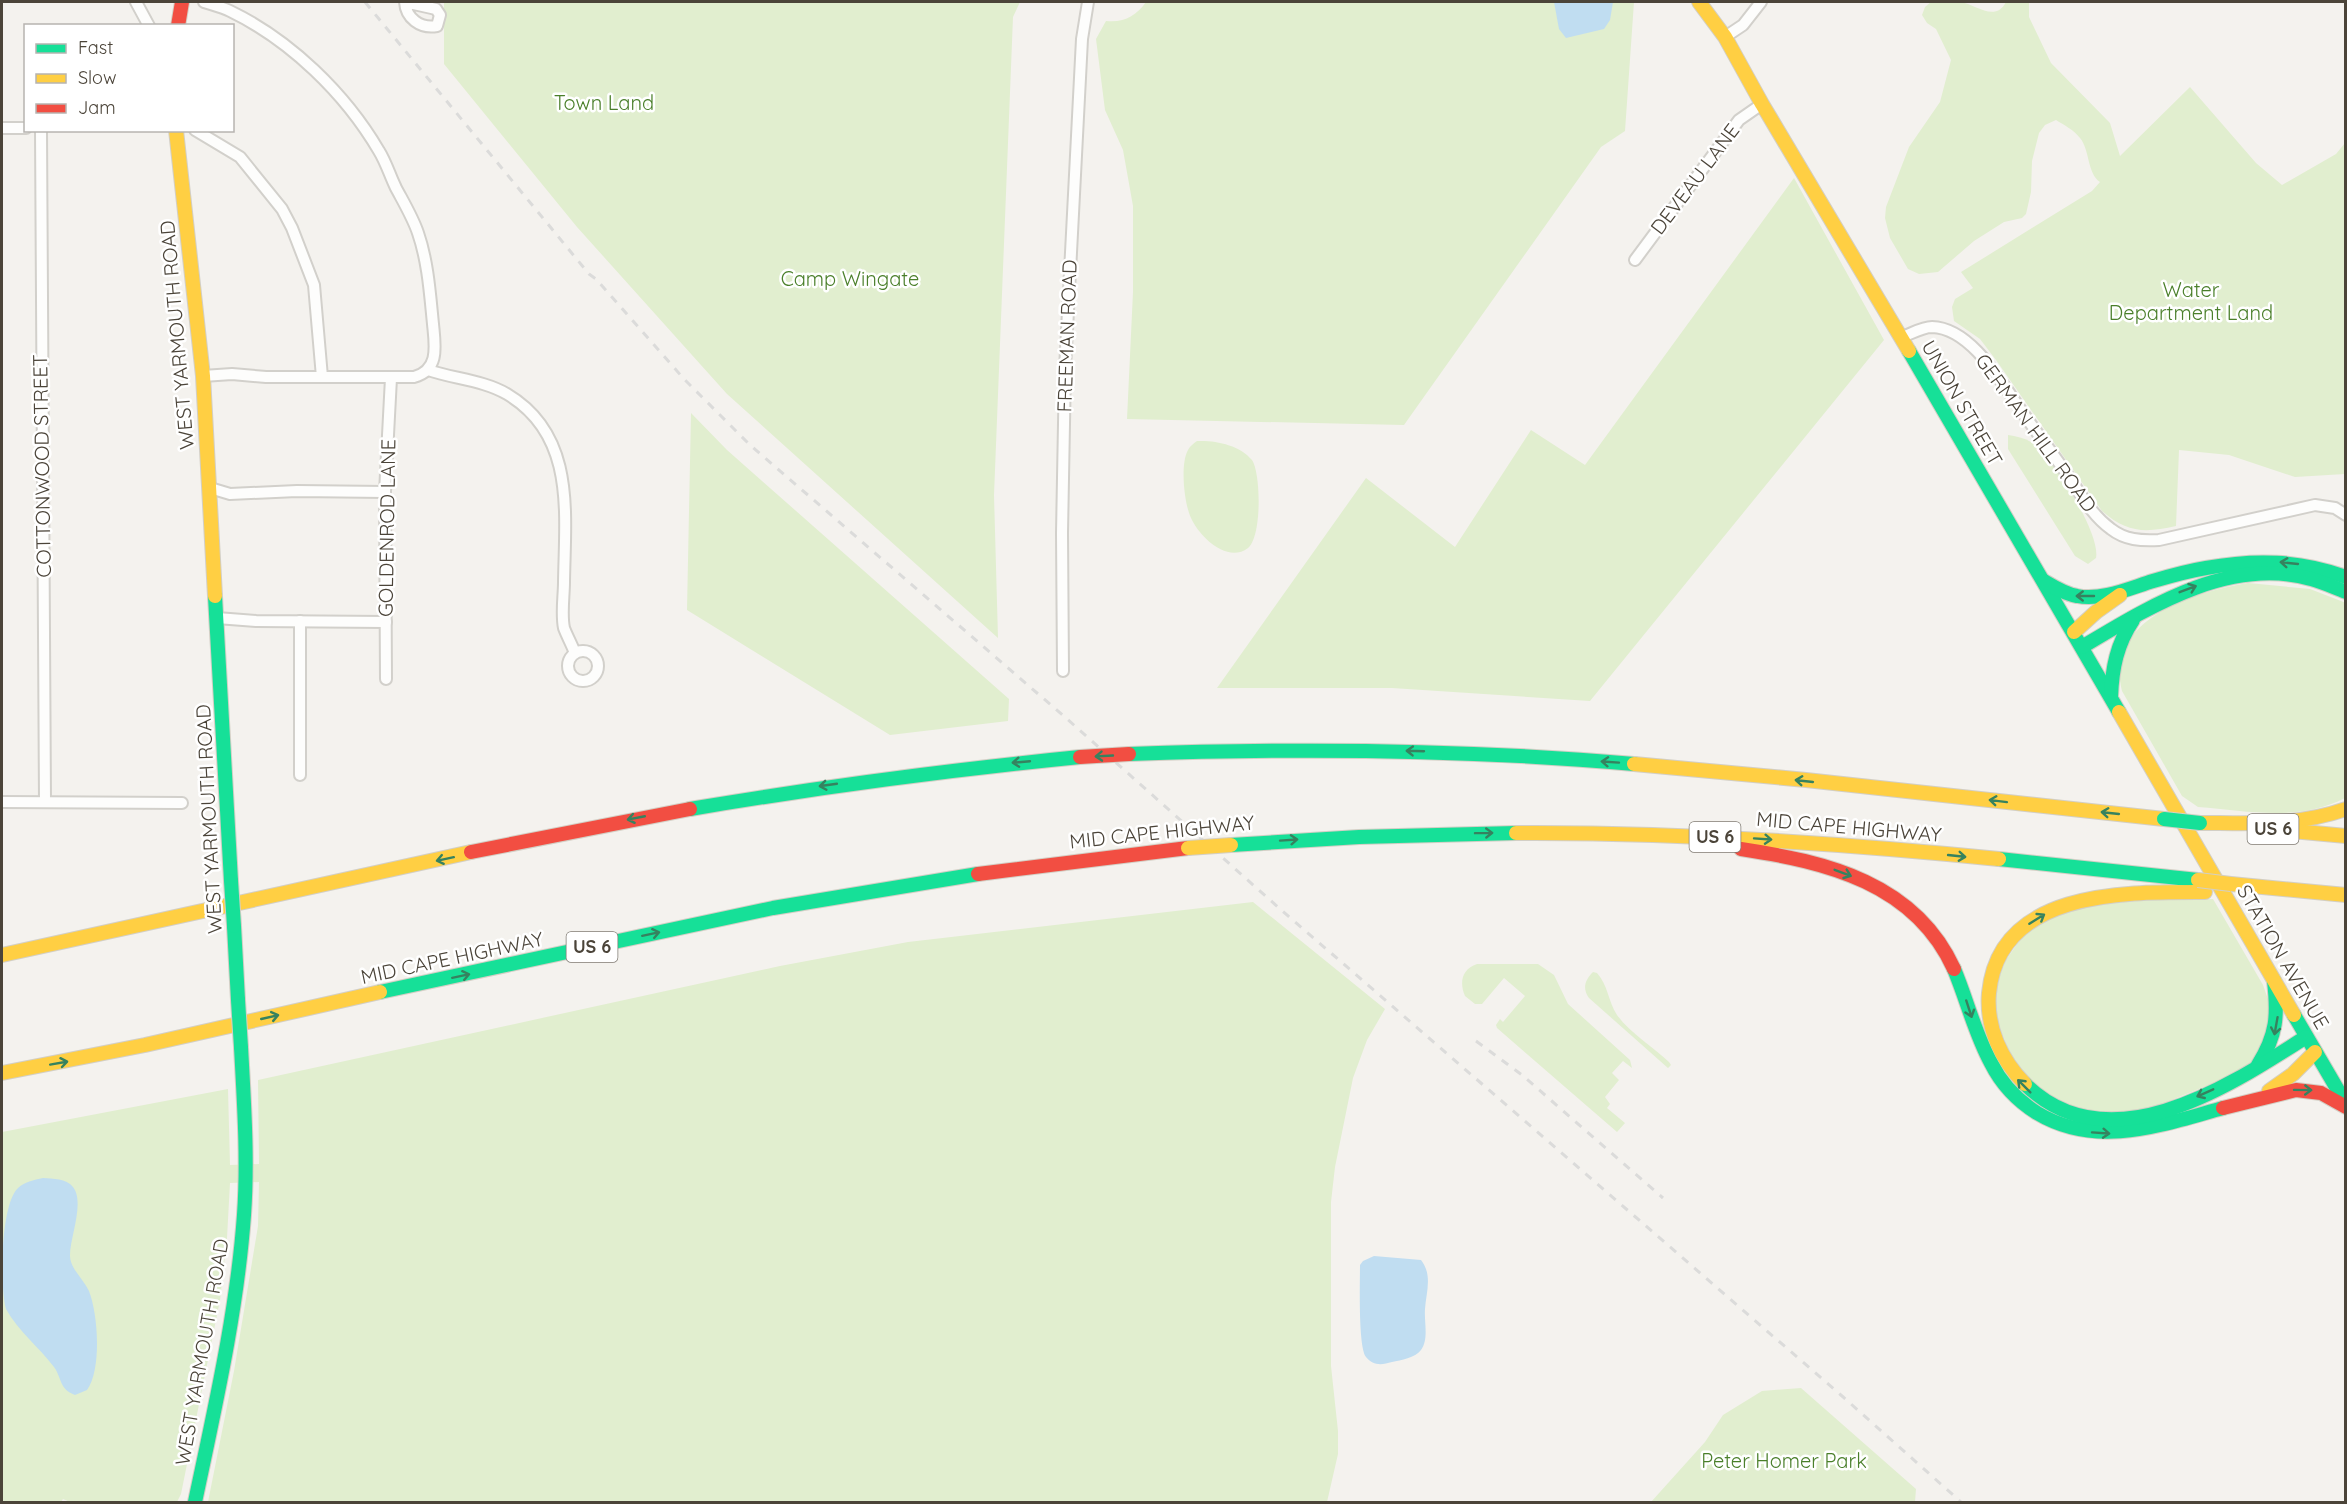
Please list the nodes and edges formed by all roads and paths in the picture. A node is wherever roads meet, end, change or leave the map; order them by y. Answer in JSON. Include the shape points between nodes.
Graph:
{"nodes":[{"id":1,"x":136,"y":2,"type":"edge"},
{"id":2,"x":182,"y":2,"type":"edge"},
{"id":3,"x":204,"y":2,"type":"edge"},
{"id":4,"x":1088,"y":2,"type":"edge"},
{"id":5,"x":1699,"y":2,"type":"edge"},
{"id":6,"x":1761,"y":2,"type":"edge"},
{"id":7,"x":148,"y":24,"type":"edge"},
{"id":8,"x":178,"y":24,"type":"edge"},
{"id":9,"x":1725,"y":37,"type":"junction"},
{"id":10,"x":1762,"y":104,"type":"junction"},
{"id":11,"x":2,"y":128,"type":"edge"},
{"id":12,"x":24,"y":128,"type":"edge"},
{"id":13,"x":41,"y":132,"type":"edge"},
{"id":14,"x":176,"y":132,"type":"edge"},
{"id":15,"x":198,"y":132,"type":"edge"},
{"id":16,"x":1635,"y":260,"type":"dead end"},
{"id":17,"x":1902,"y":338,"type":"junction"},
{"id":18,"x":428,"y":370,"type":"junction"},
{"id":19,"x":203,"y":376,"type":"junction"},
{"id":20,"x":322,"y":377,"type":"junction"},
{"id":21,"x":392,"y":378,"type":"junction"},
{"id":22,"x":210,"y":488,"type":"junction"},
{"id":23,"x":385,"y":492,"type":"junction"},
{"id":24,"x":2346,"y":515,"type":"edge"},
{"id":25,"x":2346,"y":577,"type":"edge"},
{"id":26,"x":2044,"y":581,"type":"junction"},
{"id":27,"x":2130,"y":589,"type":"junction"},
{"id":28,"x":2346,"y":592,"type":"edge"},
{"id":29,"x":2136,"y":616,"type":"junction"},
{"id":30,"x":217,"y":618,"type":"junction"},
{"id":31,"x":300,"y":621,"type":"junction"},
{"id":32,"x":386,"y":622,"type":"junction"},
{"id":33,"x":2074,"y":632,"type":"junction"},
{"id":34,"x":2082,"y":647,"type":"junction"},
{"id":35,"x":575,"y":653,"type":"dead end"},
{"id":36,"x":1064,"y":671,"type":"dead end"},
{"id":37,"x":386,"y":679,"type":"dead end"},
{"id":38,"x":2111,"y":697,"type":"junction"},
{"id":39,"x":300,"y":775,"type":"dead end"},
{"id":40,"x":2,"y":802,"type":"edge"},
{"id":41,"x":45,"y":802,"type":"junction"},
{"id":42,"x":182,"y":803,"type":"dead end"},
{"id":43,"x":2346,"y":808,"type":"edge"},
{"id":44,"x":2200,"y":822,"type":"junction"},
{"id":45,"x":2186,"y":828,"type":"joint"},
{"id":46,"x":1684,"y":836,"type":"junction"},
{"id":47,"x":2346,"y":836,"type":"edge"},
{"id":48,"x":2202,"y":886,"type":"junction"},
{"id":49,"x":2346,"y":895,"type":"edge"},
{"id":50,"x":2,"y":956,"type":"edge"},
{"id":51,"x":2274,"y":981,"type":"junction"},
{"id":52,"x":2306,"y":1037,"type":"junction"},
{"id":53,"x":2315,"y":1052,"type":"junction"},
{"id":54,"x":2257,"y":1066,"type":"junction"},
{"id":55,"x":2,"y":1073,"type":"edge"},
{"id":56,"x":2257,"y":1099,"type":"junction"},
{"id":57,"x":2346,"y":1106,"type":"edge"},
{"id":58,"x":195,"y":1503,"type":"edge"}],
"edges":[{"from":1,"to":7,"type":"street"},
{"from":2,"to":8,"type":"main road"},
{"from":3,"to":18,"type":"street","via":[[252,24],[305,63],[350,110],[380,152],[418,231],[423,252],[436,349]]},
{"from":4,"to":36,"type":"street","name":"FREEMAN ROAD","via":[[1082,39],[1065,369]]},
{"from":5,"to":9,"type":"main road","name":"UNION STREET"},
{"from":6,"to":9,"type":"street","via":[[1743,25]]},
{"from":9,"to":10,"type":"main road","name":"UNION STREET"},
{"from":10,"to":16,"type":"street","name":"DEVEAU LANE","via":[[1739,120]]},
{"from":10,"to":17,"type":"main road","name":"UNION STREET"},
{"from":11,"to":12,"type":"street"},
{"from":13,"to":41,"type":"street","name":"COTTONWOOD STREET"},
{"from":14,"to":19,"type":"main road","name":"WEST YARMOUTH ROAD"},
{"from":15,"to":20,"type":"street","via":[[240,157],[282,209],[292,228],[314,285]]},
{"from":17,"to":24,"type":"street","name":"GERMAN HILL ROAD","via":[[1934,327],[1973,348],[2002,381],[2092,512],[2125,537],[2159,540],[2315,505]]},
{"from":17,"to":26,"type":"main road","name":"UNION STREET"},
{"from":18,"to":21,"type":"street","via":[[414,377]]},
{"from":18,"to":35,"type":"street","via":[[506,393],[530,413],[551,443],[560,464],[565,493],[564,626]]},
{"from":19,"to":20,"type":"street"},
{"from":19,"to":22,"type":"main road","name":"WEST YARMOUTH ROAD"},
{"from":20,"to":21,"type":"street"},
{"from":21,"to":23,"type":"street","name":"GOLDENROD LANE"},
{"from":22,"to":23,"type":"street","via":[[230,494]]},
{"from":22,"to":30,"type":"main road","name":"WEST YARMOUTH ROAD"},
{"from":23,"to":32,"type":"street","name":"GOLDENROD LANE"},
{"from":25,"to":27,"type":"main road","one_way":true,"via":[[2302,564],[2257,561],[2206,569]]},
{"from":27,"to":26,"type":"main road","one_way":true,"via":[[2082,597]]},
{"from":26,"to":33,"type":"main road","name":"UNION STREET"},
{"from":27,"to":33,"type":"main road"},
{"from":29,"to":28,"type":"main road","one_way":true,"via":[[2190,588],[2251,574],[2302,577]]},
{"from":29,"to":34,"type":"main road"},
{"from":29,"to":38,"type":"main road","via":[[2114,655]]},
{"from":30,"to":31,"type":"street"},
{"from":30,"to":58,"type":"main road","name":"WEST YARMOUTH ROAD","bridge":true,"via":[[246,1162],[242,1245],[234,1304]]},
{"from":31,"to":32,"type":"street"},
{"from":31,"to":39,"type":"street"},
{"from":32,"to":37,"type":"street","name":"GOLDENROD LANE"},
{"from":33,"to":34,"type":"main road","name":"UNION STREET"},
{"from":34,"to":38,"type":"main road","name":"UNION STREET"},
{"from":38,"to":45,"type":"main road","name":"UNION STREET"},
{"from":40,"to":41,"type":"street"},
{"from":41,"to":42,"type":"street"},
{"from":43,"to":44,"type":"main road","via":[[2317,818],[2290,821]]},
{"from":44,"to":47,"type":"main road","name":"MID CAPE HIGHWAY","number":"US 6"},
{"from":44,"to":50,"type":"main road","name":"MID CAPE HIGHWAY","number":"US 6","one_way":true,"bridge":true,"via":[[1512,755],[1324,749],[1129,754],[908,774],[733,800],[605,824]]},
{"from":45,"to":51,"type":"main road","name":"STATION AVENUE"},
{"from":46,"to":48,"type":"main road","name":"MID CAPE HIGHWAY","number":"US 6","one_way":true,"via":[[1862,847]]},
{"from":55,"to":46,"type":"main road","name":"MID CAPE HIGHWAY","number":"US 6","one_way":true,"bridge":true,"via":[[138,1048],[820,899],[948,877],[1188,848],[1326,838],[1444,834]]},
{"from":46,"to":56,"type":"main road","one_way":true,"via":[[1830,868],[1909,908],[1929,927],[1950,959],[1995,1072],[2024,1104],[2054,1123],[2088,1132],[2126,1133]]},
{"from":48,"to":49,"type":"main road","name":"MID CAPE HIGHWAY","number":"US 6","bridge":true},
{"from":54,"to":48,"type":"main road","one_way":true,"via":[[2176,1106],[2131,1118],[2096,1120],[2061,1111],[2026,1089],[2005,1061],[1990,1027],[1989,997],[1995,968],[2006,948],[2034,919],[2061,906],[2094,898]]},
{"from":51,"to":52,"type":"main road","name":"STATION AVENUE"},
{"from":51,"to":54,"type":"main road","one_way":true,"via":[[2277,1023]]},
{"from":52,"to":53,"type":"main road","name":"STATION AVENUE"},
{"from":52,"to":54,"type":"main road"},
{"from":53,"to":56,"type":"main road","via":[[2288,1078]]},
{"from":53,"to":57,"type":"main road","name":"STATION AVENUE"},
{"from":56,"to":57,"type":"main road","one_way":true,"via":[[2305,1089]]}]}
